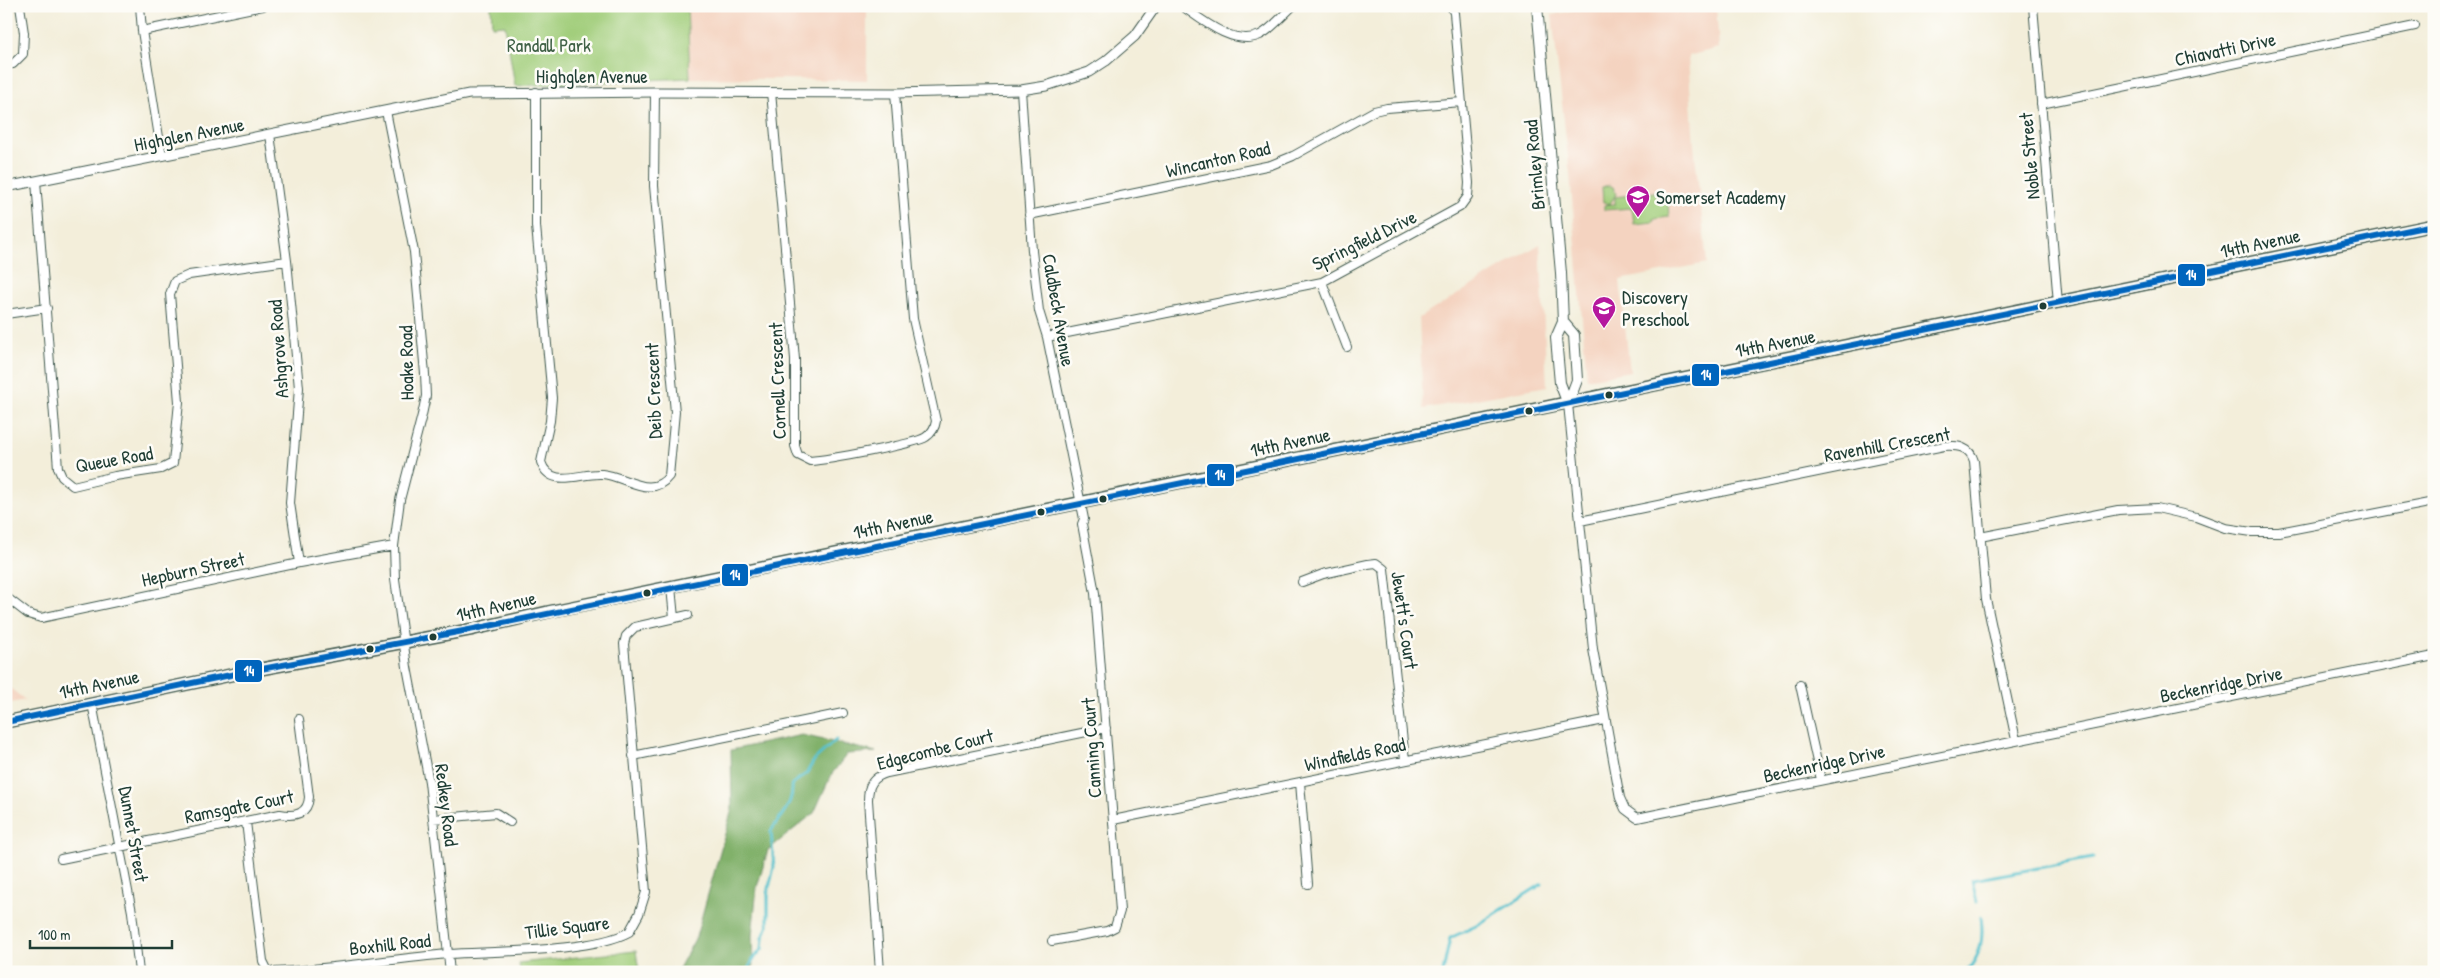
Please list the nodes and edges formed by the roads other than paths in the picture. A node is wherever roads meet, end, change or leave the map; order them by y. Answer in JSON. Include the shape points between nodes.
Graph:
{"nodes":[{"id":1,"x":20,"y":6,"type":"edge"},
{"id":2,"x":140,"y":6,"type":"edge"},
{"id":3,"x":263,"y":6,"type":"edge"},
{"id":4,"x":1156,"y":6,"type":"edge"},
{"id":5,"x":1182,"y":6,"type":"edge"},
{"id":6,"x":1293,"y":6,"type":"edge"},
{"id":7,"x":1451,"y":6,"type":"edge"},
{"id":8,"x":2033,"y":6,"type":"edge"},
{"id":9,"x":1539,"y":7,"type":"edge"},
{"id":10,"x":2415,"y":26,"type":"dead end"},
{"id":11,"x":142,"y":31,"type":"junction"},
{"id":12,"x":6,"y":65,"type":"edge"},
{"id":13,"x":1021,"y":90,"type":"junction"},
{"id":14,"x":536,"y":92,"type":"junction"},
{"id":15,"x":655,"y":92,"type":"junction"},
{"id":16,"x":771,"y":92,"type":"junction"},
{"id":17,"x":896,"y":93,"type":"junction"},
{"id":18,"x":1462,"y":102,"type":"junction"},
{"id":19,"x":2041,"y":104,"type":"junction"},
{"id":20,"x":386,"y":111,"type":"junction"},
{"id":21,"x":270,"y":134,"type":"junction"},
{"id":22,"x":162,"y":156,"type":"junction"},
{"id":23,"x":36,"y":181,"type":"junction"},
{"id":24,"x":6,"y":187,"type":"edge"},
{"id":25,"x":1029,"y":215,"type":"junction"},
{"id":26,"x":2434,"y":225,"type":"edge"},
{"id":27,"x":287,"y":261,"type":"junction"},
{"id":28,"x":1322,"y":282,"type":"junction"},
{"id":29,"x":2058,"y":303,"type":"junction"},
{"id":30,"x":47,"y":308,"type":"junction"},
{"id":31,"x":6,"y":314,"type":"edge"},
{"id":32,"x":1563,"y":322,"type":"junction"},
{"id":33,"x":1047,"y":338,"type":"junction"},
{"id":34,"x":1347,"y":347,"type":"dead end"},
{"id":35,"x":1568,"y":404,"type":"junction"},
{"id":36,"x":2434,"y":502,"type":"edge"},
{"id":37,"x":1080,"y":504,"type":"junction"},
{"id":38,"x":1580,"y":521,"type":"junction"},
{"id":39,"x":1980,"y":537,"type":"junction"},
{"id":40,"x":394,"y":546,"type":"junction"},
{"id":41,"x":299,"y":563,"type":"junction"},
{"id":42,"x":1302,"y":582,"type":"dead end"},
{"id":43,"x":671,"y":587,"type":"junction"},
{"id":44,"x":6,"y":597,"type":"edge"},
{"id":45,"x":688,"y":614,"type":"dead end"},
{"id":46,"x":674,"y":618,"type":"junction"},
{"id":47,"x":404,"y":644,"type":"junction"},
{"id":48,"x":2434,"y":656,"type":"edge"},
{"id":49,"x":1800,"y":684,"type":"dead end"},
{"id":50,"x":92,"y":703,"type":"junction"},
{"id":51,"x":843,"y":714,"type":"dead end"},
{"id":52,"x":299,"y":719,"type":"dead end"},
{"id":53,"x":1604,"y":720,"type":"junction"},
{"id":54,"x":6,"y":722,"type":"edge"},
{"id":55,"x":1106,"y":728,"type":"junction"},
{"id":56,"x":2016,"y":740,"type":"junction"},
{"id":57,"x":633,"y":756,"type":"junction"},
{"id":58,"x":1405,"y":760,"type":"junction"},
{"id":59,"x":1821,"y":780,"type":"junction"},
{"id":60,"x":1300,"y":782,"type":"junction"},
{"id":61,"x":433,"y":819,"type":"junction"},
{"id":62,"x":1113,"y":820,"type":"junction"},
{"id":63,"x":246,"y":822,"type":"junction"},
{"id":64,"x":510,"y":822,"type":"dead end"},
{"id":65,"x":119,"y":847,"type":"junction"},
{"id":66,"x":61,"y":859,"type":"dead end"},
{"id":67,"x":1308,"y":884,"type":"dead end"},
{"id":68,"x":1052,"y":941,"type":"dead end"},
{"id":69,"x":448,"y":954,"type":"junction"},
{"id":70,"x":139,"y":972,"type":"edge"},
{"id":71,"x":274,"y":972,"type":"edge"},
{"id":72,"x":450,"y":972,"type":"edge"},
{"id":73,"x":880,"y":972,"type":"edge"}],
"edges":[{"from":1,"to":12,"type":"street","via":[[23,54],[13,64]]},
{"from":2,"to":11,"type":"street"},
{"from":3,"to":11,"type":"street"},
{"from":4,"to":13,"type":"street","name":"Highglen Avenue","via":[[1135,36],[1089,72],[1046,86]]},
{"from":5,"to":6,"type":"street","via":[[1224,33],[1250,38],[1265,32]]},
{"from":7,"to":18,"type":"street","name":"Springfield Drive"},
{"from":8,"to":19,"type":"street","name":"Noble Street"},
{"from":9,"to":32,"type":"main road","name":"Brimley Road"},
{"from":10,"to":19,"type":"street","name":"Chiavatti Drive"},
{"from":11,"to":22,"type":"street"},
{"from":13,"to":17,"type":"street","name":"Highglen Avenue"},
{"from":13,"to":25,"type":"street","name":"Caldbeck Avenue"},
{"from":14,"to":15,"type":"street","name":"Highglen Avenue"},
{"from":14,"to":15,"type":"street","name":"Deib Crescent","via":[[536,226],[552,398],[541,462],[543,468],[555,476],[572,478],[602,474],[645,488],[658,486],[669,476],[674,412],[654,186]]},
{"from":14,"to":20,"type":"street","name":"Highglen Avenue","via":[[469,94]]},
{"from":15,"to":16,"type":"street","name":"Highglen Avenue"},
{"from":16,"to":17,"type":"street","name":"Highglen Avenue"},
{"from":16,"to":17,"type":"street","name":"Cornell Crescent","via":[[795,359],[795,446],[798,455],[810,461],[916,441],[927,437],[935,428],[913,319]]},
{"from":18,"to":25,"type":"street","name":"Wincanton Road","via":[[1374,111],[1271,165]]},
{"from":18,"to":28,"type":"street","name":"Springfield Drive","via":[[1470,183],[1468,196],[1460,207]]},
{"from":19,"to":29,"type":"street","name":"Noble Street"},
{"from":20,"to":21,"type":"street","name":"Highglen Avenue"},
{"from":20,"to":40,"type":"street","name":"Hoake Road","via":[[414,252],[426,374],[426,396],[400,500]]},
{"from":21,"to":22,"type":"street","name":"Highglen Avenue"},
{"from":21,"to":27,"type":"street","name":"Ashgrove Road"},
{"from":22,"to":23,"type":"street","name":"Highglen Avenue"},
{"from":23,"to":24,"type":"street","name":"Highglen Avenue"},
{"from":23,"to":30,"type":"street","name":"Queue Road"},
{"from":25,"to":33,"type":"street","name":"Caldbeck Avenue","via":[[1039,311]]},
{"from":26,"to":29,"type":"main road","name":"14th Avenue"},
{"from":27,"to":30,"type":"street","name":"Queue Road","via":[[189,275],[174,281],[170,294],[179,402],[173,463],[162,469],[73,486],[62,477],[58,468]]},
{"from":27,"to":41,"type":"street","name":"Ashgrove Road","via":[[299,388],[290,503]]},
{"from":28,"to":33,"type":"street","name":"Springfield Drive"},
{"from":28,"to":34,"type":"street"},
{"from":29,"to":35,"type":"main road","name":"14th Avenue"},
{"from":30,"to":31,"type":"street"},
{"from":32,"to":35,"type":"main road","name":"Brimley Road","via":[[1556,338],[1560,383]]},
{"from":32,"to":35,"type":"main road","name":"Brimley Road","via":[[1574,335],[1577,380]]},
{"from":33,"to":37,"type":"street","name":"Caldbeck Avenue"},
{"from":35,"to":37,"type":"main road","name":"14th Avenue"},
{"from":35,"to":38,"type":"street","name":"Beckenridge Drive"},
{"from":36,"to":39,"type":"street","via":[[2279,532],[2225,528],[2157,508],[2118,510]]},
{"from":37,"to":43,"type":"main road","name":"14th Avenue"},
{"from":37,"to":55,"type":"street","name":"Canning Court","via":[[1095,593]]},
{"from":38,"to":39,"type":"street","name":"Ravenhill Crescent","via":[[1956,445],[1967,449],[1974,461]]},
{"from":38,"to":53,"type":"street","name":"Beckenridge Drive"},
{"from":39,"to":56,"type":"street","name":"Ravenhill Crescent","via":[[1986,599]]},
{"from":40,"to":41,"type":"street","name":"Hepburn Street"},
{"from":40,"to":47,"type":"street","name":"Hoake Road"},
{"from":41,"to":44,"type":"street","name":"Hepburn Street","via":[[41,618],[28,614]]},
{"from":42,"to":58,"type":"street","name":"Jewett's Court","via":[[1368,564],[1376,563],[1384,569]]},
{"from":43,"to":46,"type":"street"},
{"from":43,"to":47,"type":"main road","name":"14th Avenue"},
{"from":45,"to":46,"type":"street","name":"Tillie Square"},
{"from":46,"to":57,"type":"street","name":"Tillie Square","via":[[634,627],[626,636]]},
{"from":47,"to":50,"type":"main road","name":"14th Avenue"},
{"from":47,"to":61,"type":"street","name":"Redkey Road"},
{"from":48,"to":56,"type":"street","name":"Beckenridge Drive"},
{"from":49,"to":59,"type":"street"},
{"from":50,"to":54,"type":"main road","name":"14th Avenue"},
{"from":50,"to":65,"type":"street","name":"Dunnet Street"},
{"from":51,"to":57,"type":"street"},
{"from":52,"to":63,"type":"street","name":"Ramsgate Court","via":[[308,804],[301,813],[292,816],[280,814]]},
{"from":53,"to":58,"type":"street","name":"Windfields Road"},
{"from":53,"to":59,"type":"street","name":"Beckenridge Drive","via":[[1620,798],[1625,809],[1638,818]]},
{"from":55,"to":62,"type":"street","name":"Canning Court"},
{"from":55,"to":73,"type":"street","name":"Edgecombe Court","via":[[877,776],[868,790],[868,800]]},
{"from":56,"to":59,"type":"street","name":"Beckenridge Drive"},
{"from":57,"to":69,"type":"street","name":"Tillie Square","via":[[646,892],[629,932],[566,946]]},
{"from":58,"to":60,"type":"street","name":"Windfields Road"},
{"from":60,"to":62,"type":"street","name":"Windfields Road"},
{"from":60,"to":67,"type":"street"},
{"from":61,"to":64,"type":"street","via":[[496,813]]},
{"from":61,"to":69,"type":"street","name":"Redkey Road"},
{"from":62,"to":68,"type":"street","name":"Canning Court","via":[[1118,920],[1115,927]]},
{"from":63,"to":65,"type":"street","name":"Ramsgate Court"},
{"from":63,"to":71,"type":"street","name":"Boxhill Road","via":[[263,961],[267,969]]},
{"from":65,"to":66,"type":"street","name":"Ramsgate Court"},
{"from":65,"to":70,"type":"street","name":"Dunnet Street"},
{"from":69,"to":71,"type":"street","name":"Boxhill Road"},
{"from":69,"to":72,"type":"street","name":"Redkey Road"}]}
